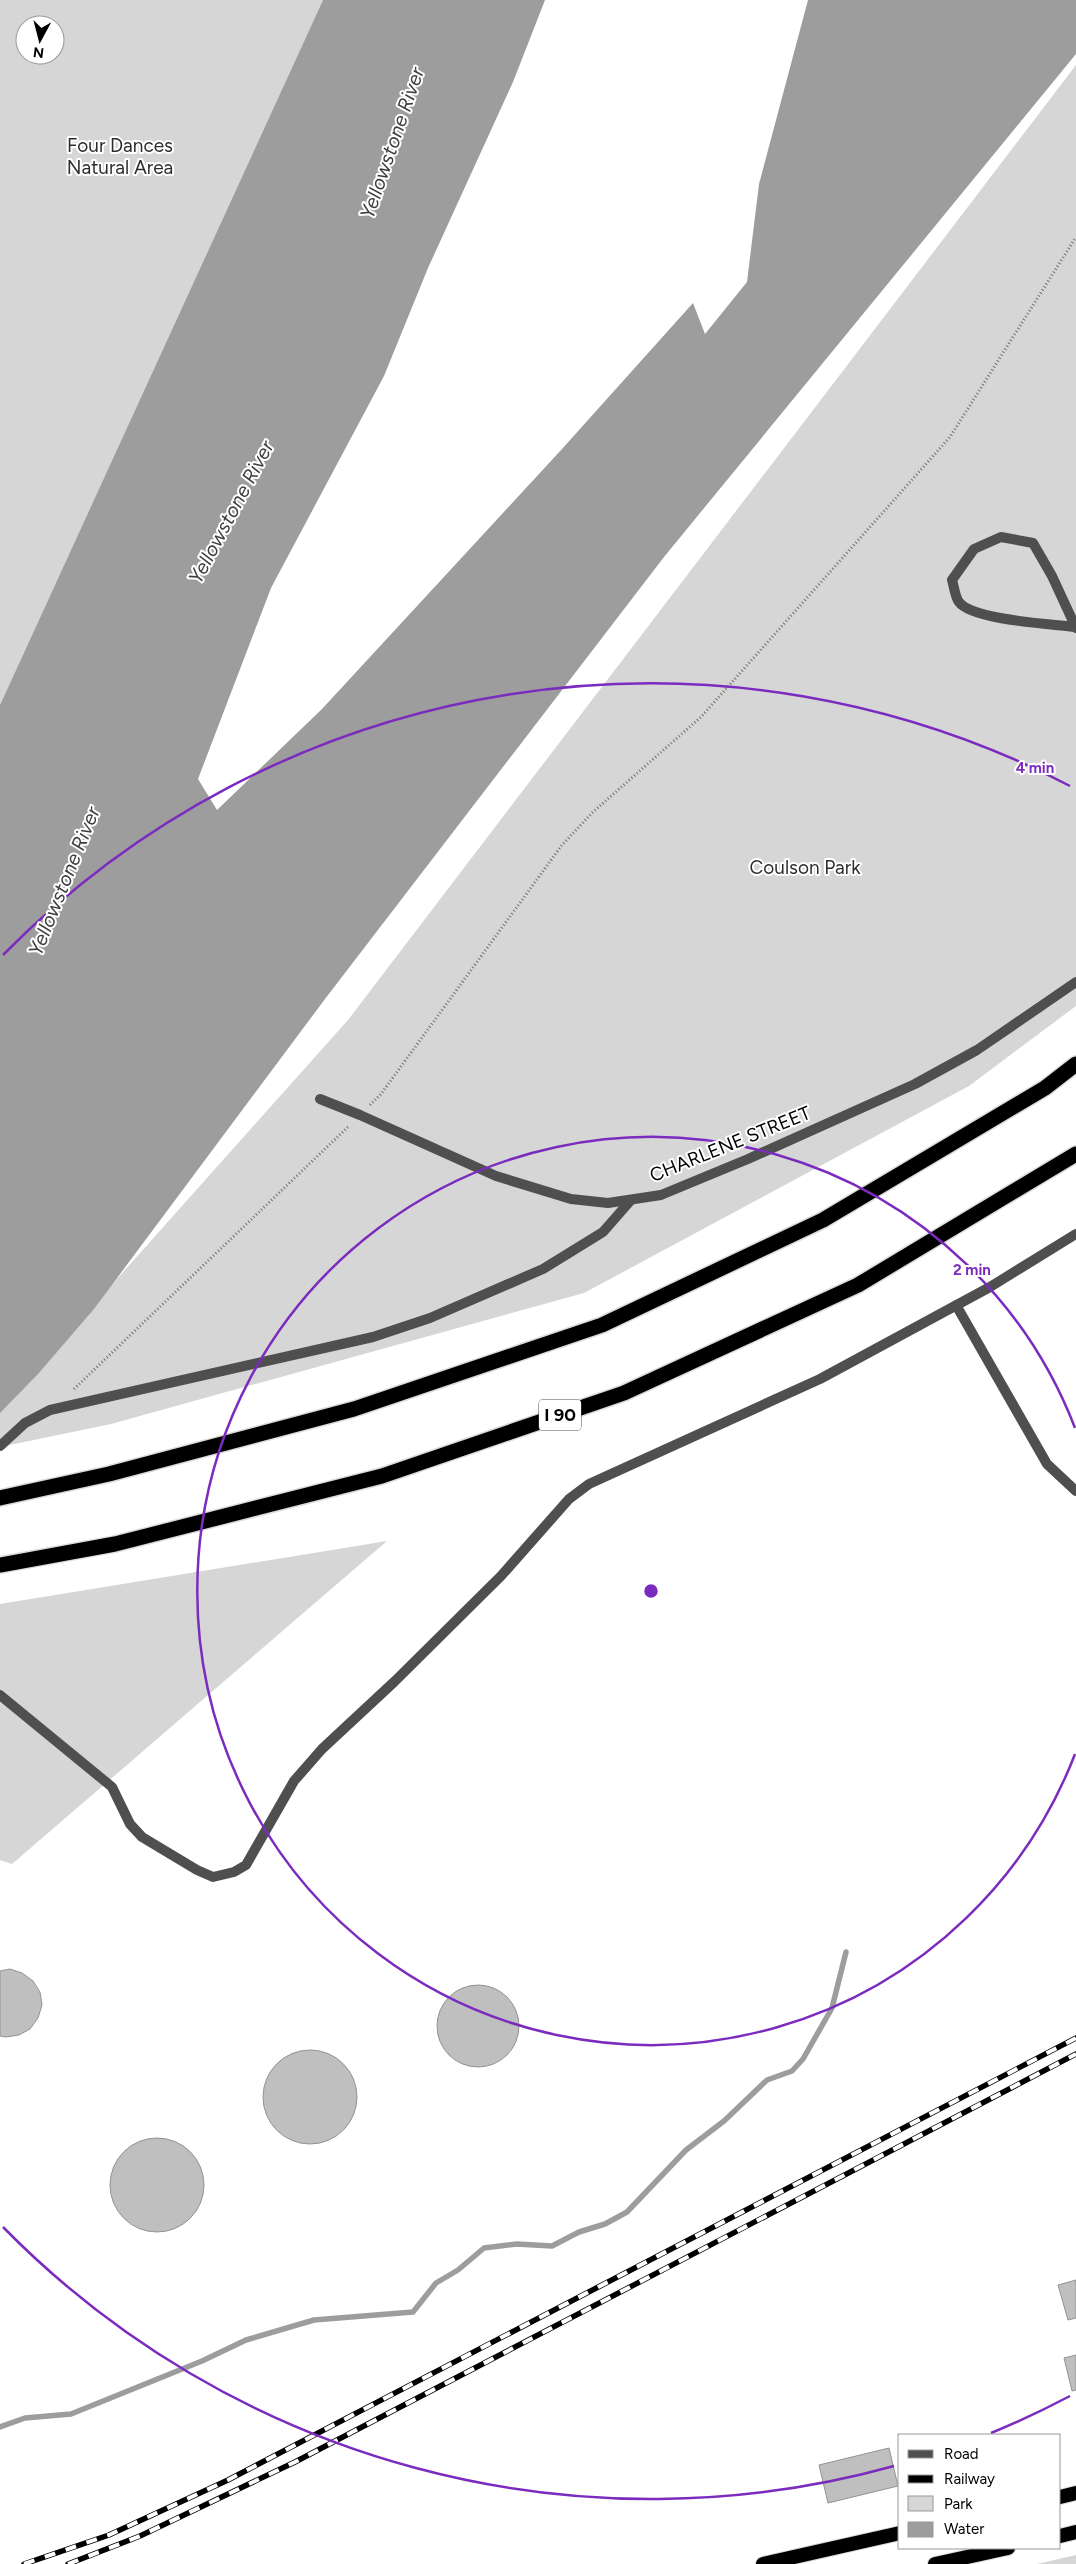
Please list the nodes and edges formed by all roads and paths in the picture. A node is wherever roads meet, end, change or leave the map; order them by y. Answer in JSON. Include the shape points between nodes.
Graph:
{"nodes":[{"id":1,"x":1076,"y":237,"type":"edge"},
{"id":2,"x":1076,"y":628,"type":"edge"},
{"id":3,"x":1076,"y":982,"type":"edge"},
{"id":4,"x":1076,"y":1064,"type":"edge"},
{"id":5,"x":320,"y":1099,"type":"dead end"},
{"id":6,"x":360,"y":1115,"type":"junction"},
{"id":7,"x":1076,"y":1154,"type":"edge"},
{"id":8,"x":631,"y":1200,"type":"junction"},
{"id":9,"x":1076,"y":1234,"type":"edge"},
{"id":10,"x":956,"y":1305,"type":"junction"},
{"id":11,"x":50,"y":1410,"type":"junction"},
{"id":12,"x":0,"y":1446,"type":"edge"},
{"id":13,"x":1076,"y":1491,"type":"edge"},
{"id":14,"x":5,"y":1497,"type":"edge"},
{"id":15,"x":0,"y":1565,"type":"edge"},
{"id":16,"x":0,"y":1695,"type":"edge"},
{"id":17,"x":1076,"y":2493,"type":"edge"},
{"id":18,"x":1061,"y":2497,"type":"edge"},
{"id":19,"x":1076,"y":2532,"type":"edge"},
{"id":20,"x":898,"y":2533,"type":"edge"},
{"id":21,"x":1061,"y":2536,"type":"edge"},
{"id":22,"x":1003,"y":2549,"type":"edge"},
{"id":23,"x":763,"y":2564,"type":"edge"},
{"id":24,"x":935,"y":2564,"type":"edge"}],
"edges":[{"from":1,"to":6,"type":"path","via":[[950,438],[701,717],[593,812],[562,845],[381,1094]]},
{"from":2,"to":2,"type":"street","via":[[1033,543],[1001,537],[974,549],[952,580],[959,602],[970,610],[994,617]]},
{"from":3,"to":8,"type":"street","name":"CHARLENE STREET","via":[[977,1050],[915,1084],[661,1195]]},
{"from":4,"to":14,"type":"highway","via":[[1045,1088],[823,1220],[602,1325],[354,1409],[109,1474]]},
{"from":5,"to":6,"type":"street","name":"CHARLENE STREET"},
{"from":6,"to":8,"type":"street","name":"CHARLENE STREET","via":[[496,1176],[571,1199],[608,1203]]},
{"from":6,"to":11,"type":"path"},
{"from":7,"to":15,"type":"highway","number":"I 90","via":[[858,1285],[624,1393],[382,1476],[115,1544]]},
{"from":8,"to":11,"type":"street","via":[[603,1232],[543,1269],[430,1318],[373,1337]]},
{"from":9,"to":10,"type":"street"},
{"from":10,"to":13,"type":"street","via":[[1047,1464]]},
{"from":10,"to":16,"type":"street","via":[[820,1379],[589,1484],[569,1499],[501,1576],[322,1748],[294,1781],[246,1865],[234,1872],[212,1877],[142,1837],[130,1824],[112,1787]]},
{"from":11,"to":12,"type":"street","via":[[25,1423]]},
{"from":17,"to":18,"type":"highway"},
{"from":19,"to":21,"type":"highway"},
{"from":20,"to":23,"type":"highway"},
{"from":22,"to":24,"type":"highway"}]}
